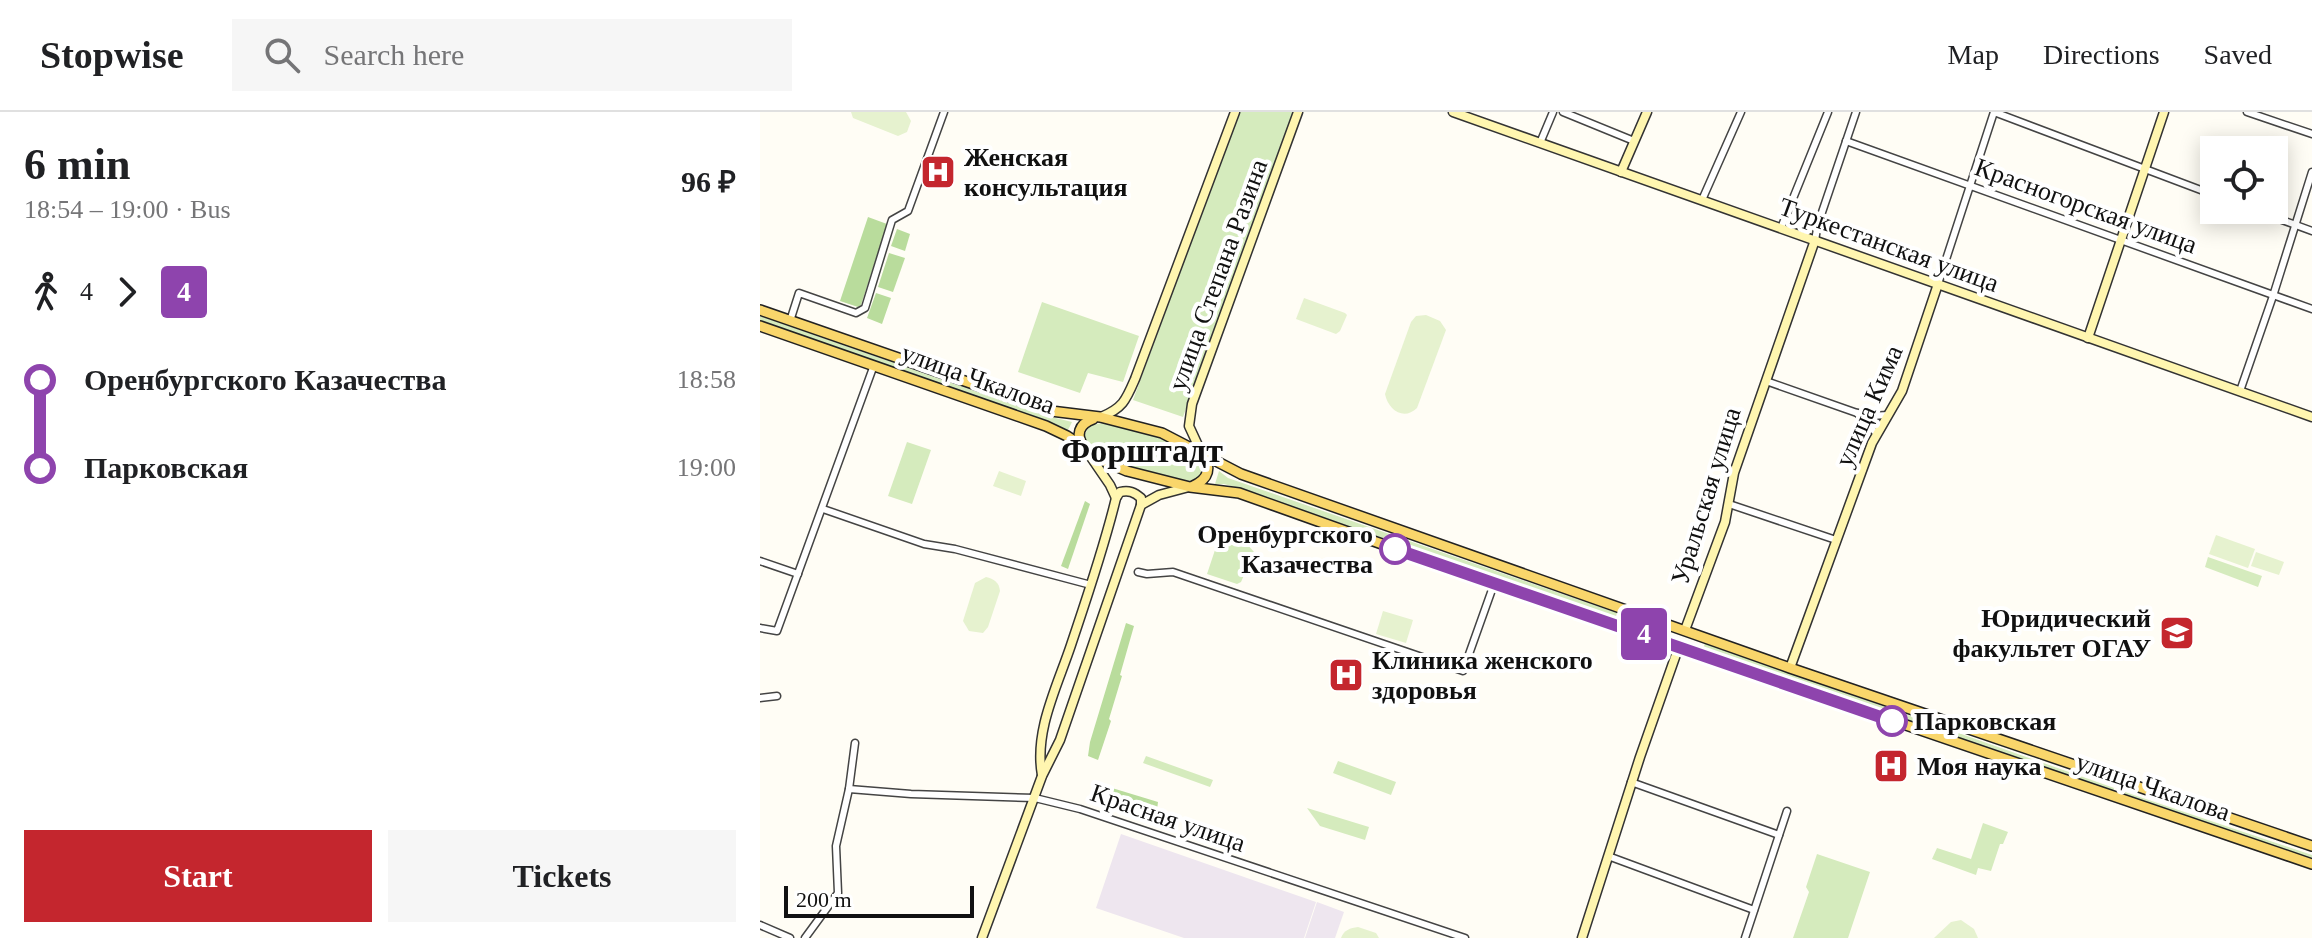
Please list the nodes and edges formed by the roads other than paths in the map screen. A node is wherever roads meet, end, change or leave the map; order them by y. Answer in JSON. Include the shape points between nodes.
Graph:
{"nodes":[{"id":1,"x":944,"y":112,"type":"edge"},
{"id":2,"x":1235,"y":112,"type":"edge"},
{"id":3,"x":1298,"y":112,"type":"edge"},
{"id":4,"x":1453,"y":112,"type":"edge"},
{"id":5,"x":1553,"y":112,"type":"edge"},
{"id":6,"x":1563,"y":112,"type":"edge"},
{"id":7,"x":1647,"y":112,"type":"edge"},
{"id":8,"x":1741,"y":112,"type":"edge"},
{"id":9,"x":1828,"y":112,"type":"edge"},
{"id":10,"x":1856,"y":112,"type":"edge"},
{"id":11,"x":1994,"y":112,"type":"edge"},
{"id":12,"x":2164,"y":112,"type":"edge"},
{"id":13,"x":2247,"y":112,"type":"edge"},
{"id":14,"x":2312,"y":134,"type":"edge"},
{"id":15,"x":1634,"y":141,"type":"junction"},
{"id":16,"x":1846,"y":141,"type":"junction"},
{"id":17,"x":1540,"y":143,"type":"junction"},
{"id":18,"x":2146,"y":169,"type":"junction"},
{"id":19,"x":1621,"y":172,"type":"junction"},
{"id":20,"x":2312,"y":172,"type":"edge"},
{"id":21,"x":1970,"y":186,"type":"junction"},
{"id":22,"x":2200,"y":190,"type":"edge"},
{"id":23,"x":1702,"y":200,"type":"junction"},
{"id":24,"x":2288,"y":222,"type":"edge"},
{"id":25,"x":2295,"y":225,"type":"junction"},
{"id":26,"x":1781,"y":228,"type":"junction"},
{"id":27,"x":2312,"y":231,"type":"edge"},
{"id":28,"x":1815,"y":240,"type":"junction"},
{"id":29,"x":2122,"y":240,"type":"junction"},
{"id":30,"x":1938,"y":284,"type":"junction"},
{"id":31,"x":2273,"y":296,"type":"junction"},
{"id":32,"x":2312,"y":309,"type":"edge"},
{"id":33,"x":760,"y":310,"type":"edge"},
{"id":34,"x":790,"y":321,"type":"junction"},
{"id":35,"x":760,"y":326,"type":"edge"},
{"id":36,"x":2088,"y":338,"type":"junction"},
{"id":37,"x":874,"y":365,"type":"junction"},
{"id":38,"x":1766,"y":381,"type":"junction"},
{"id":39,"x":2240,"y":391,"type":"junction"},
{"id":40,"x":1857,"y":413,"type":"junction"},
{"id":41,"x":1889,"y":415,"type":"junction"},
{"id":42,"x":1100,"y":417,"type":"junction"},
{"id":43,"x":2312,"y":417,"type":"edge"},
{"id":44,"x":1876,"y":433,"type":"junction"},
{"id":45,"x":1085,"y":449,"type":"junction"},
{"id":46,"x":1201,"y":452,"type":"junction"},
{"id":47,"x":1190,"y":487,"type":"junction"},
{"id":48,"x":1116,"y":498,"type":"junction"},
{"id":49,"x":1729,"y":504,"type":"junction"},
{"id":50,"x":1141,"y":505,"type":"junction"},
{"id":51,"x":823,"y":509,"type":"junction"},
{"id":52,"x":1836,"y":540,"type":"junction"},
{"id":53,"x":760,"y":561,"type":"edge"},
{"id":54,"x":1138,"y":572,"type":"dead end"},
{"id":55,"x":798,"y":574,"type":"junction"},
{"id":56,"x":1494,"y":584,"type":"junction"},
{"id":57,"x":1091,"y":585,"type":"junction"},
{"id":58,"x":1624,"y":608,"type":"junction"},
{"id":59,"x":1618,"y":625,"type":"junction"},
{"id":60,"x":760,"y":628,"type":"edge"},
{"id":61,"x":1685,"y":630,"type":"junction"},
{"id":62,"x":1679,"y":646,"type":"junction"},
{"id":63,"x":1790,"y":668,"type":"junction"},
{"id":64,"x":777,"y":696,"type":"dead end"},
{"id":65,"x":760,"y":698,"type":"edge"},
{"id":66,"x":855,"y":743,"type":"dead end"},
{"id":67,"x":1042,"y":776,"type":"junction"},
{"id":68,"x":1631,"y":782,"type":"junction"},
{"id":69,"x":2122,"y":782,"type":"junction"},
{"id":70,"x":849,"y":789,"type":"junction"},
{"id":71,"x":1035,"y":798,"type":"junction"},
{"id":72,"x":2117,"y":798,"type":"junction"},
{"id":73,"x":1787,"y":811,"type":"dead end"},
{"id":74,"x":1779,"y":835,"type":"junction"},
{"id":75,"x":2312,"y":846,"type":"edge"},
{"id":76,"x":1608,"y":856,"type":"junction"},
{"id":77,"x":2312,"y":864,"type":"edge"},
{"id":78,"x":1754,"y":910,"type":"junction"},
{"id":79,"x":760,"y":925,"type":"edge"},
{"id":80,"x":790,"y":938,"type":"edge"},
{"id":81,"x":805,"y":938,"type":"edge"},
{"id":82,"x":982,"y":938,"type":"edge"},
{"id":83,"x":1465,"y":938,"type":"edge"},
{"id":84,"x":1584,"y":938,"type":"edge"},
{"id":85,"x":1745,"y":938,"type":"edge"}],
"edges":[{"from":1,"to":34,"type":"street","via":[[908,211],[892,220],[865,308],[856,313],[799,293]]},
{"from":2,"to":42,"type":"main road","name":"улица Степана Разина","via":[[1135,379],[1124,403]]},
{"from":3,"to":46,"type":"main road","name":"улица Степана Разина","via":[[1192,404],[1189,426]]},
{"from":4,"to":17,"type":"main road","name":"Туркестанская улица"},
{"from":5,"to":17,"type":"street"},
{"from":6,"to":15,"type":"street"},
{"from":7,"to":15,"type":"main road"},
{"from":8,"to":23,"type":"street"},
{"from":9,"to":26,"type":"street"},
{"from":10,"to":16,"type":"street","name":"Уральская улица"},
{"from":11,"to":18,"type":"street"},
{"from":11,"to":21,"type":"street","name":"улица Кима"},
{"from":12,"to":18,"type":"main road"},
{"from":13,"to":14,"type":"street"},
{"from":15,"to":19,"type":"main road"},
{"from":16,"to":21,"type":"street","name":"Красногорская улица"},
{"from":16,"to":28,"type":"street","name":"Уральская улица"},
{"from":17,"to":19,"type":"main road","name":"Туркестанская улица"},
{"from":18,"to":22,"type":"street"},
{"from":18,"to":29,"type":"main road"},
{"from":19,"to":23,"type":"main road","name":"Туркестанская улица"},
{"from":20,"to":25,"type":"street"},
{"from":21,"to":29,"type":"street","name":"Красногорская улица"},
{"from":21,"to":30,"type":"street","name":"улица Кима"},
{"from":23,"to":26,"type":"main road","name":"Туркестанская улица"},
{"from":24,"to":25,"type":"street"},
{"from":25,"to":27,"type":"street"},
{"from":25,"to":31,"type":"street"},
{"from":26,"to":28,"type":"main road","name":"Туркестанская улица"},
{"from":28,"to":30,"type":"main road","name":"Туркестанская улица"},
{"from":28,"to":38,"type":"main road","name":"Уральская улица"},
{"from":29,"to":31,"type":"street","name":"Красногорская улица"},
{"from":29,"to":36,"type":"main road"},
{"from":30,"to":36,"type":"main road","name":"Туркестанская улица"},
{"from":30,"to":41,"type":"main road","name":"улица Кима"},
{"from":31,"to":32,"type":"street","name":"Красногорская улица"},
{"from":31,"to":39,"type":"street"},
{"from":33,"to":34,"type":"main road","name":"улица Чкалова"},
{"from":34,"to":42,"type":"main road","name":"улица Чкалова","via":[[1051,411]]},
{"from":35,"to":37,"type":"main road","name":"улица Чкалова"},
{"from":36,"to":39,"type":"main road","name":"Туркестанская улица"},
{"from":37,"to":45,"type":"main road","name":"улица Чкалова","via":[[1046,426]]},
{"from":37,"to":51,"type":"street"},
{"from":38,"to":40,"type":"street"},
{"from":38,"to":49,"type":"main road","name":"Уральская улица","via":[[1734,473]]},
{"from":39,"to":43,"type":"main road","name":"Туркестанская улица"},
{"from":40,"to":41,"type":"street"},
{"from":40,"to":44,"type":"street"},
{"from":41,"to":44,"type":"main road","name":"улица Кима"},
{"from":42,"to":45,"type":"main road","via":[[1081,427],[1078,437]]},
{"from":42,"to":46,"type":"main road","name":"улица Чкалова","via":[[1162,433]]},
{"from":44,"to":52,"type":"main road","name":"улица Кима"},
{"from":45,"to":47,"type":"main road","name":"улица Чкалова","via":[[1127,471]]},
{"from":45,"to":48,"type":"main road"},
{"from":46,"to":47,"type":"main road","via":[[1208,472]]},
{"from":46,"to":58,"type":"main road","name":"улица Чкалова","via":[[1241,474]]},
{"from":47,"to":50,"type":"main road"},
{"from":47,"to":56,"type":"main road","name":"улица Чкалова","via":[[1239,493]]},
{"from":48,"to":50,"type":"main road","via":[[1120,492],[1135,492]]},
{"from":48,"to":57,"type":"main road"},
{"from":49,"to":52,"type":"street"},
{"from":49,"to":61,"type":"main road","name":"Уральская улица"},
{"from":50,"to":67,"type":"main road","via":[[1060,740]]},
{"from":51,"to":55,"type":"street"},
{"from":51,"to":57,"type":"street","via":[[924,544]]},
{"from":52,"to":63,"type":"main road","name":"улица Кима"},
{"from":53,"to":55,"type":"street"},
{"from":54,"to":56,"type":"street","via":[[1187,576],[1463,671]]},
{"from":55,"to":60,"type":"street","via":[[777,631]]},
{"from":56,"to":59,"type":"main road","name":"улица Чкалова"},
{"from":57,"to":67,"type":"main road","via":[[1041,733]]},
{"from":58,"to":59,"type":"main road"},
{"from":58,"to":61,"type":"main road","name":"улица Чкалова"},
{"from":59,"to":62,"type":"main road","name":"улица Чкалова"},
{"from":61,"to":62,"type":"main road","name":"Уральская улица"},
{"from":61,"to":63,"type":"main road","name":"улица Чкалова"},
{"from":62,"to":68,"type":"main road","name":"Уральская улица"},
{"from":62,"to":72,"type":"main road","name":"улица Чкалова"},
{"from":63,"to":69,"type":"main road","name":"улица Чкалова"},
{"from":64,"to":65,"type":"street"},
{"from":66,"to":70,"type":"street"},
{"from":67,"to":71,"type":"main road"},
{"from":68,"to":74,"type":"street"},
{"from":68,"to":76,"type":"main road","name":"Уральская улица"},
{"from":69,"to":72,"type":"main road"},
{"from":69,"to":75,"type":"main road","name":"улица Чкалова"},
{"from":70,"to":71,"type":"street","name":"Красная улица"},
{"from":70,"to":81,"type":"street","via":[[836,846],[838,893]]},
{"from":71,"to":82,"type":"main road"},
{"from":71,"to":83,"type":"street","name":"Красная улица"},
{"from":72,"to":77,"type":"main road","name":"улица Чкалова"},
{"from":73,"to":74,"type":"street"},
{"from":74,"to":78,"type":"street"},
{"from":76,"to":78,"type":"street"},
{"from":76,"to":84,"type":"main road","name":"Уральская улица"},
{"from":78,"to":85,"type":"street"},
{"from":79,"to":80,"type":"street"}]}
